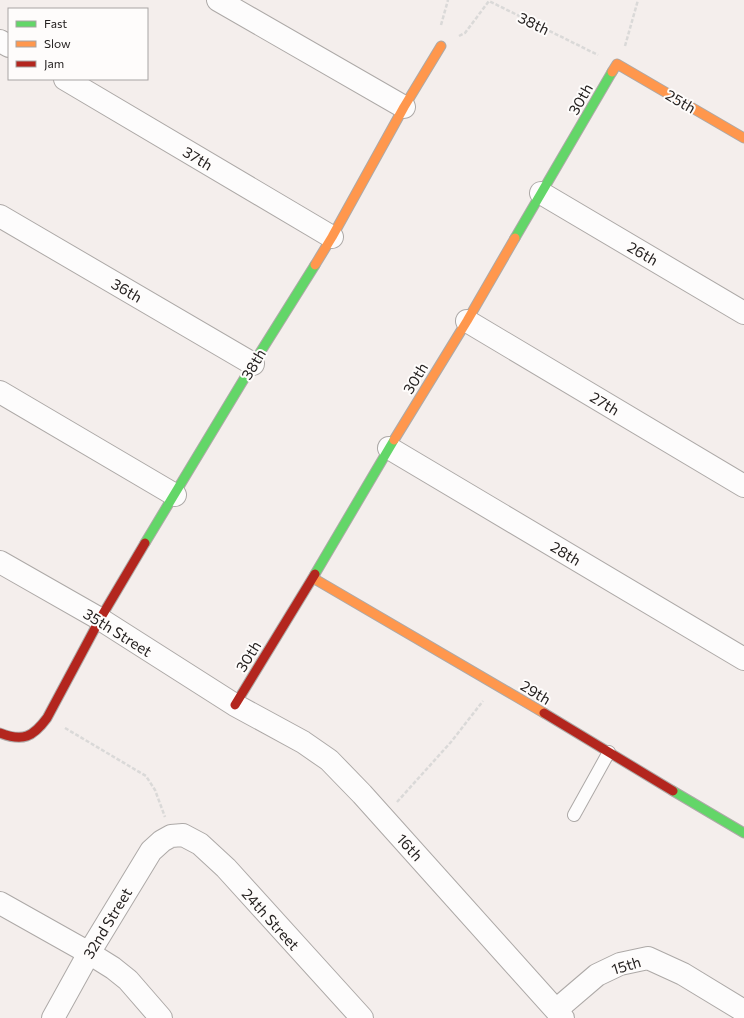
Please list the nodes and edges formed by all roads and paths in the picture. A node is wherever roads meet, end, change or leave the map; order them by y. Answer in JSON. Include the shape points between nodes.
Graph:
{"nodes":[{"id":1,"x":218,"y":0,"type":"edge"},
{"id":2,"x":448,"y":0,"type":"edge"},
{"id":3,"x":638,"y":0,"type":"edge"},
{"id":4,"x":441,"y":46,"type":"junction"},
{"id":5,"x":617,"y":64,"type":"junction"},
{"id":6,"x":67,"y":80,"type":"edge"},
{"id":7,"x":404,"y":107,"type":"junction"},
{"id":8,"x":744,"y":138,"type":"edge"},
{"id":9,"x":541,"y":193,"type":"junction"},
{"id":10,"x":0,"y":216,"type":"edge"},
{"id":11,"x":332,"y":237,"type":"junction"},
{"id":12,"x":744,"y":313,"type":"edge"},
{"id":13,"x":466,"y":321,"type":"junction"},
{"id":14,"x":253,"y":364,"type":"junction"},
{"id":15,"x":0,"y":392,"type":"edge"},
{"id":16,"x":389,"y":448,"type":"junction"},
{"id":17,"x":744,"y":486,"type":"edge"},
{"id":18,"x":175,"y":495,"type":"junction"},
{"id":19,"x":0,"y":562,"type":"edge"},
{"id":20,"x":313,"y":578,"type":"junction"},
{"id":21,"x":100,"y":619,"type":"junction"},
{"id":22,"x":744,"y":659,"type":"edge"},
{"id":23,"x":496,"y":684,"type":"junction"},
{"id":24,"x":235,"y":705,"type":"junction"},
{"id":25,"x":47,"y":718,"type":"junction"},
{"id":26,"x":0,"y":733,"type":"edge"},
{"id":27,"x":609,"y":752,"type":"junction"},
{"id":28,"x":574,"y":815,"type":"dead end"},
{"id":29,"x":383,"y":817,"type":"junction"},
{"id":30,"x":744,"y":833,"type":"edge"},
{"id":31,"x":172,"y":836,"type":"junction"},
{"id":32,"x":0,"y":903,"type":"edge"},
{"id":33,"x":89,"y":953,"type":"junction"},
{"id":34,"x":742,"y":1007,"type":"edge"},
{"id":35,"x":559,"y":1014,"type":"edge"},
{"id":36,"x":53,"y":1018,"type":"edge"},
{"id":37,"x":161,"y":1018,"type":"edge"},
{"id":38,"x":362,"y":1018,"type":"edge"}],
"edges":[{"from":1,"to":7,"type":"street"},
{"from":2,"to":4,"type":"path","via":[[441,22]]},
{"from":3,"to":5,"type":"path"},
{"from":4,"to":5,"type":"path","name":"38th","via":[[465,33],[490,1]]},
{"from":4,"to":7,"type":"street","name":"38th"},
{"from":5,"to":8,"type":"street","name":"25th"},
{"from":5,"to":9,"type":"street","name":"30th"},
{"from":6,"to":11,"type":"street","name":"37th"},
{"from":7,"to":11,"type":"street","name":"38th"},
{"from":9,"to":12,"type":"street","name":"26th"},
{"from":9,"to":13,"type":"street","name":"30th"},
{"from":10,"to":14,"type":"street","name":"36th"},
{"from":11,"to":14,"type":"street","name":"38th"},
{"from":13,"to":16,"type":"street","name":"30th"},
{"from":13,"to":17,"type":"street","name":"27th"},
{"from":14,"to":18,"type":"street","name":"38th"},
{"from":15,"to":18,"type":"street"},
{"from":16,"to":20,"type":"street","name":"30th"},
{"from":16,"to":22,"type":"street","name":"28th"},
{"from":18,"to":21,"type":"street","name":"38th"},
{"from":19,"to":21,"type":"street","name":"35th Street"},
{"from":20,"to":23,"type":"street","name":"29th"},
{"from":20,"to":24,"type":"street","name":"30th"},
{"from":21,"to":24,"type":"street","name":"35th Street"},
{"from":21,"to":25,"type":"street","name":"38th"},
{"from":23,"to":27,"type":"street","name":"29th"},
{"from":23,"to":29,"type":"path","via":[[451,742]]},
{"from":24,"to":29,"type":"street","name":"16th","via":[[303,742],[329,760]]},
{"from":25,"to":26,"type":"street","name":"38th","via":[[32,734],[19,738]]},
{"from":25,"to":31,"type":"path","via":[[146,776],[155,790]]},
{"from":27,"to":28,"type":"lane"},
{"from":27,"to":30,"type":"street","name":"29th"},
{"from":29,"to":35,"type":"street","name":"16th"},
{"from":31,"to":33,"type":"street","name":"32nd Street","via":[[151,851]]},
{"from":31,"to":38,"type":"street","name":"24th Street","via":[[183,835],[200,844],[226,868]]},
{"from":32,"to":33,"type":"street"},
{"from":33,"to":36,"type":"street","name":"32nd Street"},
{"from":33,"to":37,"type":"street","via":[[128,980]]},
{"from":34,"to":35,"type":"street","name":"15th","via":[[648,958],[620,964],[597,975]]}]}
